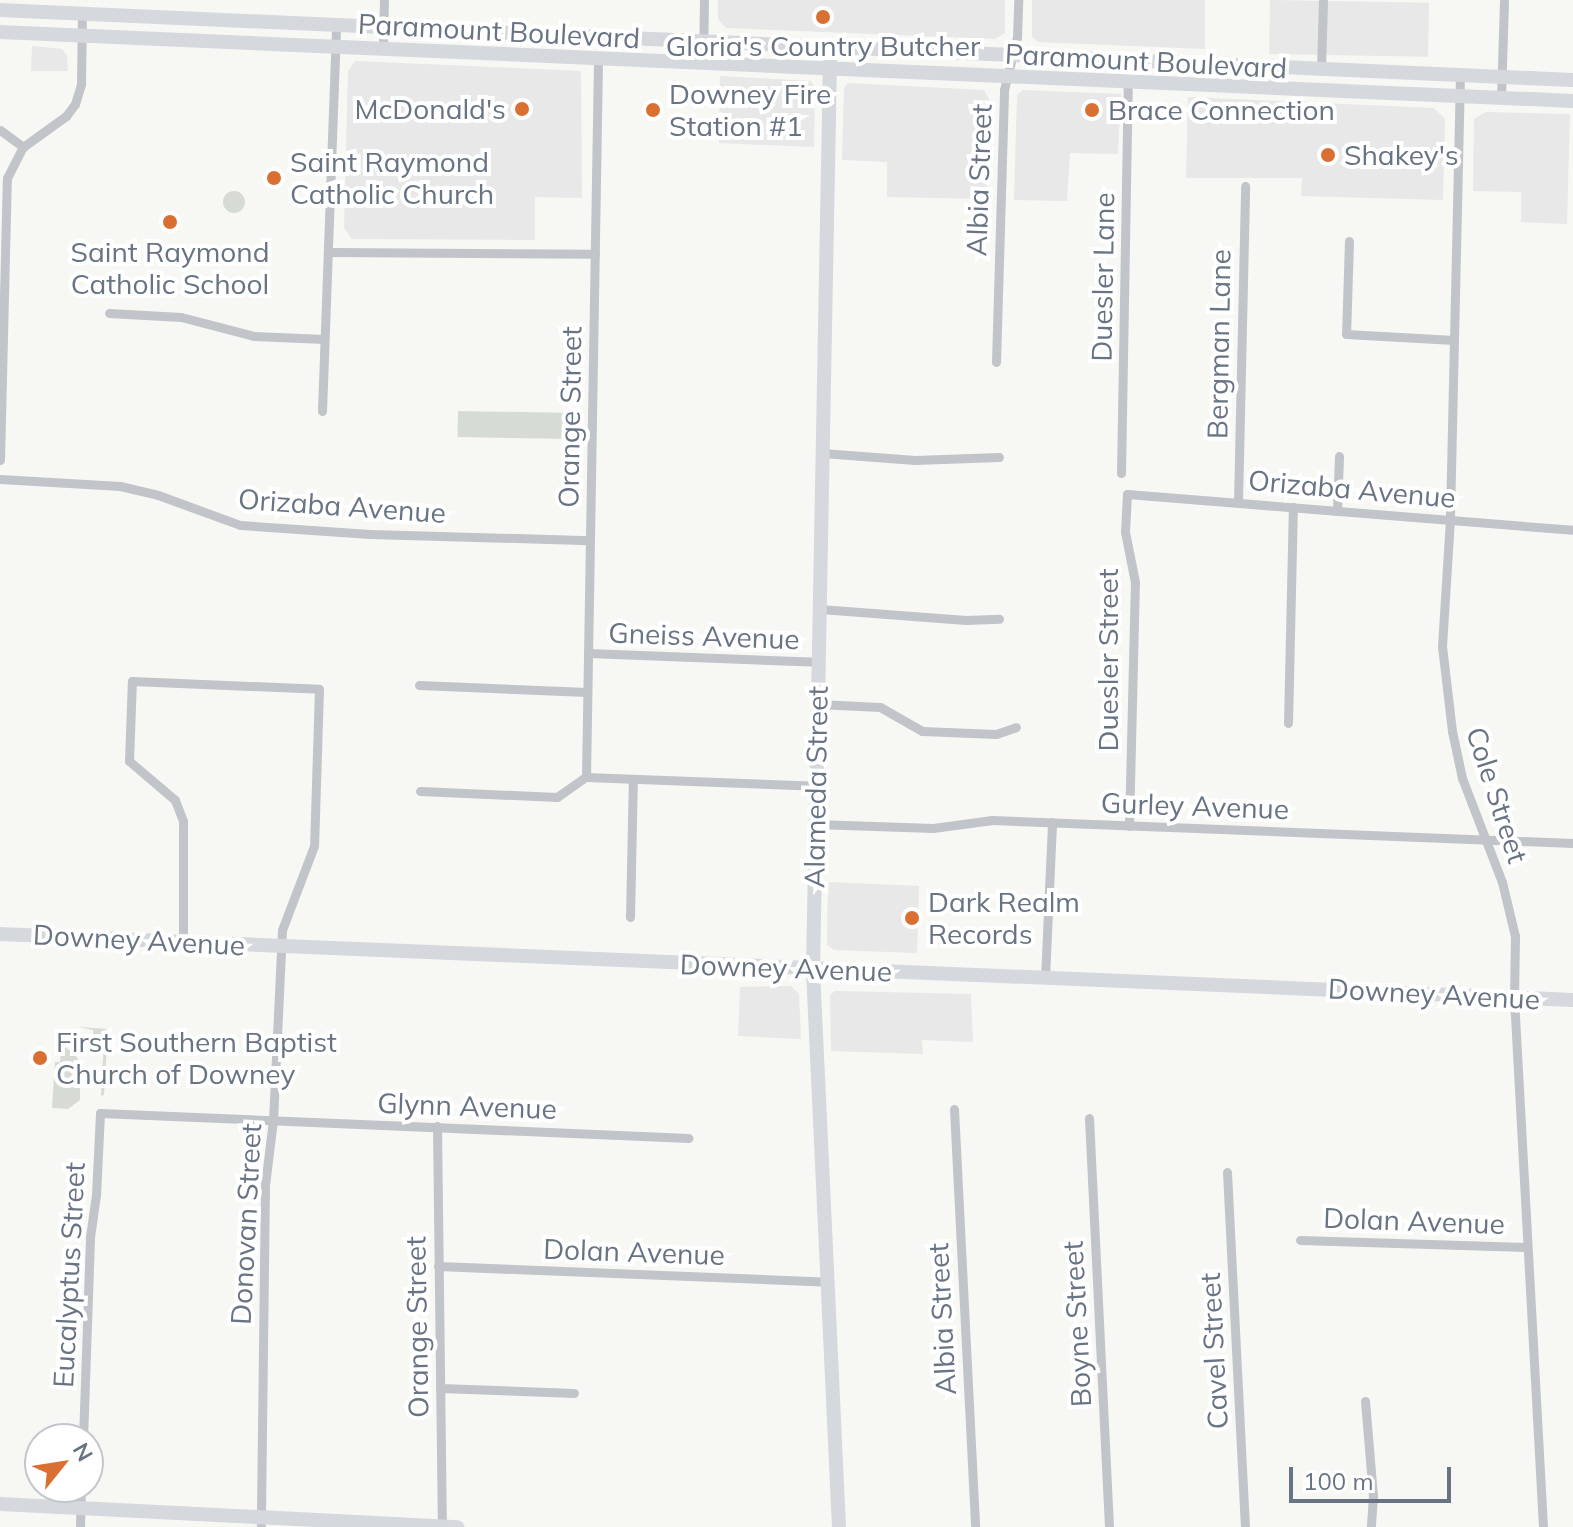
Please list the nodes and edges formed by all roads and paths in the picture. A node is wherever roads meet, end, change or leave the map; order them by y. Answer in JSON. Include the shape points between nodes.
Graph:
{"nodes":[{"id":1,"x":384,"y":0,"type":"edge"},
{"id":2,"x":704,"y":0,"type":"edge"},
{"id":3,"x":1018,"y":0,"type":"edge"},
{"id":4,"x":1323,"y":0,"type":"edge"},
{"id":5,"x":1504,"y":0,"type":"edge"},
{"id":6,"x":82,"y":7,"type":"edge"},
{"id":7,"x":0,"y":10,"type":"edge"},
{"id":8,"x":336,"y":23,"type":"junction"},
{"id":9,"x":383,"y":26,"type":"junction"},
{"id":10,"x":0,"y":32,"type":"edge"},
{"id":11,"x":81,"y":36,"type":"junction"},
{"id":12,"x":633,"y":37,"type":"junction"},
{"id":13,"x":703,"y":42,"type":"junction"},
{"id":14,"x":336,"y":44,"type":"junction"},
{"id":15,"x":383,"y":47,"type":"junction"},
{"id":16,"x":830,"y":47,"type":"junction"},
{"id":17,"x":1013,"y":55,"type":"junction"},
{"id":18,"x":598,"y":58,"type":"junction"},
{"id":19,"x":703,"y":63,"type":"junction"},
{"id":20,"x":830,"y":68,"type":"junction"},
{"id":21,"x":1321,"y":68,"type":"junction"},
{"id":22,"x":1460,"y":75,"type":"junction"},
{"id":23,"x":1008,"y":76,"type":"junction"},
{"id":24,"x":1501,"y":76,"type":"junction"},
{"id":25,"x":1573,"y":80,"type":"edge"},
{"id":26,"x":1128,"y":82,"type":"junction"},
{"id":27,"x":1460,"y":96,"type":"junction"},
{"id":28,"x":1501,"y":97,"type":"junction"},
{"id":29,"x":1573,"y":101,"type":"edge"},
{"id":30,"x":0,"y":130,"type":"edge"},
{"id":31,"x":23,"y":147,"type":"junction"},
{"id":32,"x":1245,"y":186,"type":"dead end"},
{"id":33,"x":1349,"y":241,"type":"dead end"},
{"id":34,"x":330,"y":252,"type":"junction"},
{"id":35,"x":595,"y":254,"type":"junction"},
{"id":36,"x":109,"y":313,"type":"dead end"},
{"id":37,"x":324,"y":339,"type":"junction"},
{"id":38,"x":1454,"y":340,"type":"junction"},
{"id":39,"x":996,"y":362,"type":"dead end"},
{"id":40,"x":322,"y":411,"type":"dead end"},
{"id":41,"x":822,"y":453,"type":"junction"},
{"id":42,"x":1339,"y":456,"type":"dead end"},
{"id":43,"x":999,"y":457,"type":"dead end"},
{"id":44,"x":0,"y":460,"type":"edge"},
{"id":45,"x":1121,"y":473,"type":"dead end"},
{"id":46,"x":0,"y":479,"type":"edge"},
{"id":47,"x":1127,"y":494,"type":"joint"},
{"id":48,"x":1238,"y":502,"type":"junction"},
{"id":49,"x":1293,"y":507,"type":"junction"},
{"id":50,"x":1337,"y":511,"type":"junction"},
{"id":51,"x":1450,"y":519,"type":"junction"},
{"id":52,"x":1573,"y":530,"type":"edge"},
{"id":53,"x":590,"y":540,"type":"junction"},
{"id":54,"x":820,"y":609,"type":"junction"},
{"id":55,"x":999,"y":619,"type":"dead end"},
{"id":56,"x":588,"y":653,"type":"junction"},
{"id":57,"x":818,"y":662,"type":"junction"},
{"id":58,"x":419,"y":685,"type":"dead end"},
{"id":59,"x":587,"y":692,"type":"junction"},
{"id":60,"x":818,"y":704,"type":"junction"},
{"id":61,"x":1288,"y":723,"type":"dead end"},
{"id":62,"x":1016,"y":727,"type":"dead end"},
{"id":63,"x":586,"y":777,"type":"junction"},
{"id":64,"x":633,"y":779,"type":"junction"},
{"id":65,"x":816,"y":786,"type":"junction"},
{"id":66,"x":420,"y":791,"type":"dead end"},
{"id":67,"x":1052,"y":822,"type":"junction"},
{"id":68,"x":815,"y":824,"type":"junction"},
{"id":69,"x":1129,"y":826,"type":"junction"},
{"id":70,"x":1484,"y":839,"type":"junction"},
{"id":71,"x":1573,"y":843,"type":"edge"},
{"id":72,"x":630,"y":917,"type":"dead end"},
{"id":73,"x":0,"y":934,"type":"edge"},
{"id":74,"x":183,"y":943,"type":"junction"},
{"id":75,"x":281,"y":947,"type":"junction"},
{"id":76,"x":813,"y":970,"type":"junction"},
{"id":77,"x":1045,"y":978,"type":"junction"},
{"id":78,"x":1514,"y":998,"type":"junction"},
{"id":79,"x":1573,"y":1000,"type":"edge"},
{"id":80,"x":954,"y":1109,"type":"dead end"},
{"id":81,"x":100,"y":1113,"type":"joint"},
{"id":82,"x":1089,"y":1118,"type":"dead end"},
{"id":83,"x":273,"y":1120,"type":"junction"},
{"id":84,"x":437,"y":1126,"type":"junction"},
{"id":85,"x":688,"y":1138,"type":"dead end"},
{"id":86,"x":1227,"y":1172,"type":"dead end"},
{"id":87,"x":1300,"y":1240,"type":"dead end"},
{"id":88,"x":1527,"y":1247,"type":"junction"},
{"id":89,"x":438,"y":1266,"type":"junction"},
{"id":90,"x":828,"y":1282,"type":"junction"},
{"id":91,"x":440,"y":1388,"type":"junction"},
{"id":92,"x":574,"y":1393,"type":"dead end"},
{"id":93,"x":1365,"y":1401,"type":"dead end"},
{"id":94,"x":84,"y":1423,"type":"edge"},
{"id":95,"x":80,"y":1503,"type":"edge"},
{"id":96,"x":0,"y":1504,"type":"edge"},
{"id":97,"x":80,"y":1510,"type":"junction"},
{"id":98,"x":261,"y":1523,"type":"edge"},
{"id":99,"x":80,"y":1527,"type":"edge"},
{"id":100,"x":442,"y":1527,"type":"edge"},
{"id":101,"x":457,"y":1527,"type":"edge"},
{"id":102,"x":839,"y":1527,"type":"edge"},
{"id":103,"x":975,"y":1527,"type":"edge"},
{"id":104,"x":1109,"y":1527,"type":"edge"},
{"id":105,"x":1245,"y":1527,"type":"edge"},
{"id":106,"x":1371,"y":1527,"type":"edge"},
{"id":107,"x":1543,"y":1527,"type":"edge"}],
"edges":[{"from":1,"to":9,"type":"street"},
{"from":2,"to":13,"type":"street"},
{"from":3,"to":17,"type":"street","name":"Albia Street"},
{"from":4,"to":21,"type":"street"},
{"from":5,"to":24,"type":"street"},
{"from":6,"to":7,"type":"main road","name":"Paramount Boulevard"},
{"from":6,"to":8,"type":"main road","name":"Paramount Boulevard"},
{"from":6,"to":11,"type":"street"},
{"from":8,"to":9,"type":"main road","name":"Paramount Boulevard"},
{"from":8,"to":14,"type":"street"},
{"from":9,"to":12,"type":"main road","name":"Paramount Boulevard"},
{"from":9,"to":15,"type":"street"},
{"from":10,"to":11,"type":"main road","name":"Paramount Boulevard"},
{"from":11,"to":14,"type":"main road","name":"Paramount Boulevard"},
{"from":11,"to":31,"type":"street","via":[[81,84],[75,104]]},
{"from":12,"to":13,"type":"main road","name":"Paramount Boulevard"},
{"from":12,"to":18,"type":"main road","via":[[604,49]]},
{"from":13,"to":16,"type":"main road","name":"Paramount Boulevard"},
{"from":13,"to":19,"type":"street"},
{"from":14,"to":15,"type":"main road","name":"Paramount Boulevard"},
{"from":14,"to":34,"type":"street"},
{"from":15,"to":18,"type":"main road","name":"Paramount Boulevard"},
{"from":16,"to":17,"type":"main road","name":"Paramount Boulevard"},
{"from":16,"to":20,"type":"main road","name":"Alameda Street"},
{"from":17,"to":21,"type":"main road","name":"Paramount Boulevard"},
{"from":17,"to":23,"type":"street","name":"Albia Street"},
{"from":18,"to":19,"type":"main road","name":"Paramount Boulevard"},
{"from":18,"to":35,"type":"street","name":"Orange Street"},
{"from":19,"to":20,"type":"main road","name":"Paramount Boulevard"},
{"from":20,"to":23,"type":"main road","name":"Paramount Boulevard"},
{"from":20,"to":41,"type":"main road","name":"Alameda Street"},
{"from":21,"to":22,"type":"main road","name":"Paramount Boulevard"},
{"from":22,"to":24,"type":"main road","name":"Paramount Boulevard"},
{"from":22,"to":27,"type":"street","name":"Cole Street"},
{"from":23,"to":26,"type":"main road","name":"Paramount Boulevard"},
{"from":23,"to":39,"type":"street","name":"Albia Street"},
{"from":24,"to":25,"type":"main road","name":"Paramount Boulevard"},
{"from":24,"to":28,"type":"street"},
{"from":26,"to":27,"type":"main road","name":"Paramount Boulevard"},
{"from":26,"to":45,"type":"street","name":"Duesler Lane"},
{"from":27,"to":28,"type":"main road","name":"Paramount Boulevard"},
{"from":27,"to":38,"type":"street","name":"Cole Street"},
{"from":28,"to":29,"type":"main road","name":"Paramount Boulevard"},
{"from":30,"to":31,"type":"street"},
{"from":31,"to":44,"type":"street","via":[[5,191]]},
{"from":32,"to":48,"type":"street","name":"Bergman Lane"},
{"from":33,"to":38,"type":"street","via":[[1346,334]]},
{"from":34,"to":35,"type":"street"},
{"from":34,"to":37,"type":"street"},
{"from":35,"to":53,"type":"street","name":"Orange Street"},
{"from":36,"to":37,"type":"street","via":[[181,317],[254,336]]},
{"from":37,"to":40,"type":"street"},
{"from":38,"to":51,"type":"street","name":"Cole Street"},
{"from":41,"to":43,"type":"street","via":[[915,460]]},
{"from":41,"to":54,"type":"main road","name":"Alameda Street"},
{"from":42,"to":50,"type":"street"},
{"from":46,"to":53,"type":"street","name":"Orizaba Avenue","via":[[120,486],[238,525]]},
{"from":47,"to":48,"type":"street","name":"Orizaba Avenue"},
{"from":47,"to":69,"type":"street","name":"Duesler Street","via":[[1125,532],[1135,581]]},
{"from":48,"to":49,"type":"street","name":"Orizaba Avenue"},
{"from":49,"to":50,"type":"street","name":"Orizaba Avenue"},
{"from":49,"to":61,"type":"street"},
{"from":50,"to":51,"type":"street","name":"Orizaba Avenue"},
{"from":51,"to":52,"type":"street","name":"Orizaba Avenue"},
{"from":51,"to":70,"type":"street","name":"Cole Street","via":[[1442,646],[1445,685],[1462,778]]},
{"from":53,"to":56,"type":"street","name":"Orange Street"},
{"from":54,"to":55,"type":"street"},
{"from":54,"to":57,"type":"main road","name":"Alameda Street"},
{"from":56,"to":57,"type":"street","name":"Gneiss Avenue"},
{"from":56,"to":59,"type":"street","name":"Orange Street"},
{"from":57,"to":60,"type":"main road","name":"Alameda Street"},
{"from":58,"to":59,"type":"street"},
{"from":59,"to":63,"type":"street","name":"Orange Street"},
{"from":60,"to":62,"type":"street","via":[[880,707],[922,731],[996,734]]},
{"from":60,"to":65,"type":"main road","name":"Alameda Street"},
{"from":63,"to":64,"type":"street"},
{"from":63,"to":66,"type":"street","via":[[557,797]]},
{"from":64,"to":65,"type":"street"},
{"from":64,"to":72,"type":"street"},
{"from":65,"to":68,"type":"main road","name":"Alameda Street"},
{"from":67,"to":68,"type":"street","name":"Gurley Avenue","via":[[979,820],[933,828]]},
{"from":67,"to":69,"type":"street","name":"Gurley Avenue"},
{"from":67,"to":77,"type":"street"},
{"from":68,"to":76,"type":"main road","name":"Alameda Street"},
{"from":69,"to":70,"type":"street","name":"Gurley Avenue"},
{"from":70,"to":71,"type":"street","name":"Gurley Avenue"},
{"from":70,"to":78,"type":"street","name":"Cole Street","via":[[1511,909]]},
{"from":73,"to":74,"type":"main road","name":"Downey Avenue"},
{"from":74,"to":75,"type":"main road","name":"Downey Avenue"},
{"from":74,"to":75,"type":"street","name":"Donovan Street","via":[[183,821],[175,800],[129,761],[132,681],[319,689],[314,846]]},
{"from":75,"to":76,"type":"main road","name":"Downey Avenue"},
{"from":75,"to":83,"type":"street","name":"Donovan Street"},
{"from":76,"to":77,"type":"main road","name":"Downey Avenue"},
{"from":76,"to":90,"type":"main road","name":"Alameda Street"},
{"from":77,"to":78,"type":"main road","name":"Downey Avenue"},
{"from":78,"to":79,"type":"main road","name":"Downey Avenue"},
{"from":78,"to":88,"type":"street","name":"Cole Street"},
{"from":80,"to":103,"type":"street","name":"Albia Street"},
{"from":81,"to":83,"type":"street","name":"Glynn Avenue"},
{"from":81,"to":94,"type":"street","name":"Eucalyptus Street"},
{"from":82,"to":104,"type":"street","name":"Boyne Street"},
{"from":83,"to":84,"type":"street","name":"Glynn Avenue"},
{"from":83,"to":98,"type":"street","name":"Donovan Street","via":[[265,1185]]},
{"from":84,"to":85,"type":"street","name":"Glynn Avenue"},
{"from":84,"to":89,"type":"street","name":"Orange Street"},
{"from":86,"to":105,"type":"street","name":"Cavel Street"},
{"from":87,"to":88,"type":"street","name":"Dolan Avenue"},
{"from":88,"to":107,"type":"street","name":"Cole Street"},
{"from":89,"to":90,"type":"street","name":"Dolan Avenue"},
{"from":89,"to":91,"type":"street","name":"Orange Street"},
{"from":90,"to":102,"type":"main road","name":"Alameda Street"},
{"from":91,"to":92,"type":"street"},
{"from":91,"to":100,"type":"street","name":"Orange Street"},
{"from":93,"to":106,"type":"street"},
{"from":95,"to":97,"type":"street"},
{"from":96,"to":97,"type":"main road"},
{"from":97,"to":98,"type":"main road"},
{"from":97,"to":99,"type":"street"},
{"from":98,"to":100,"type":"main road"},
{"from":100,"to":101,"type":"main road"}]}
